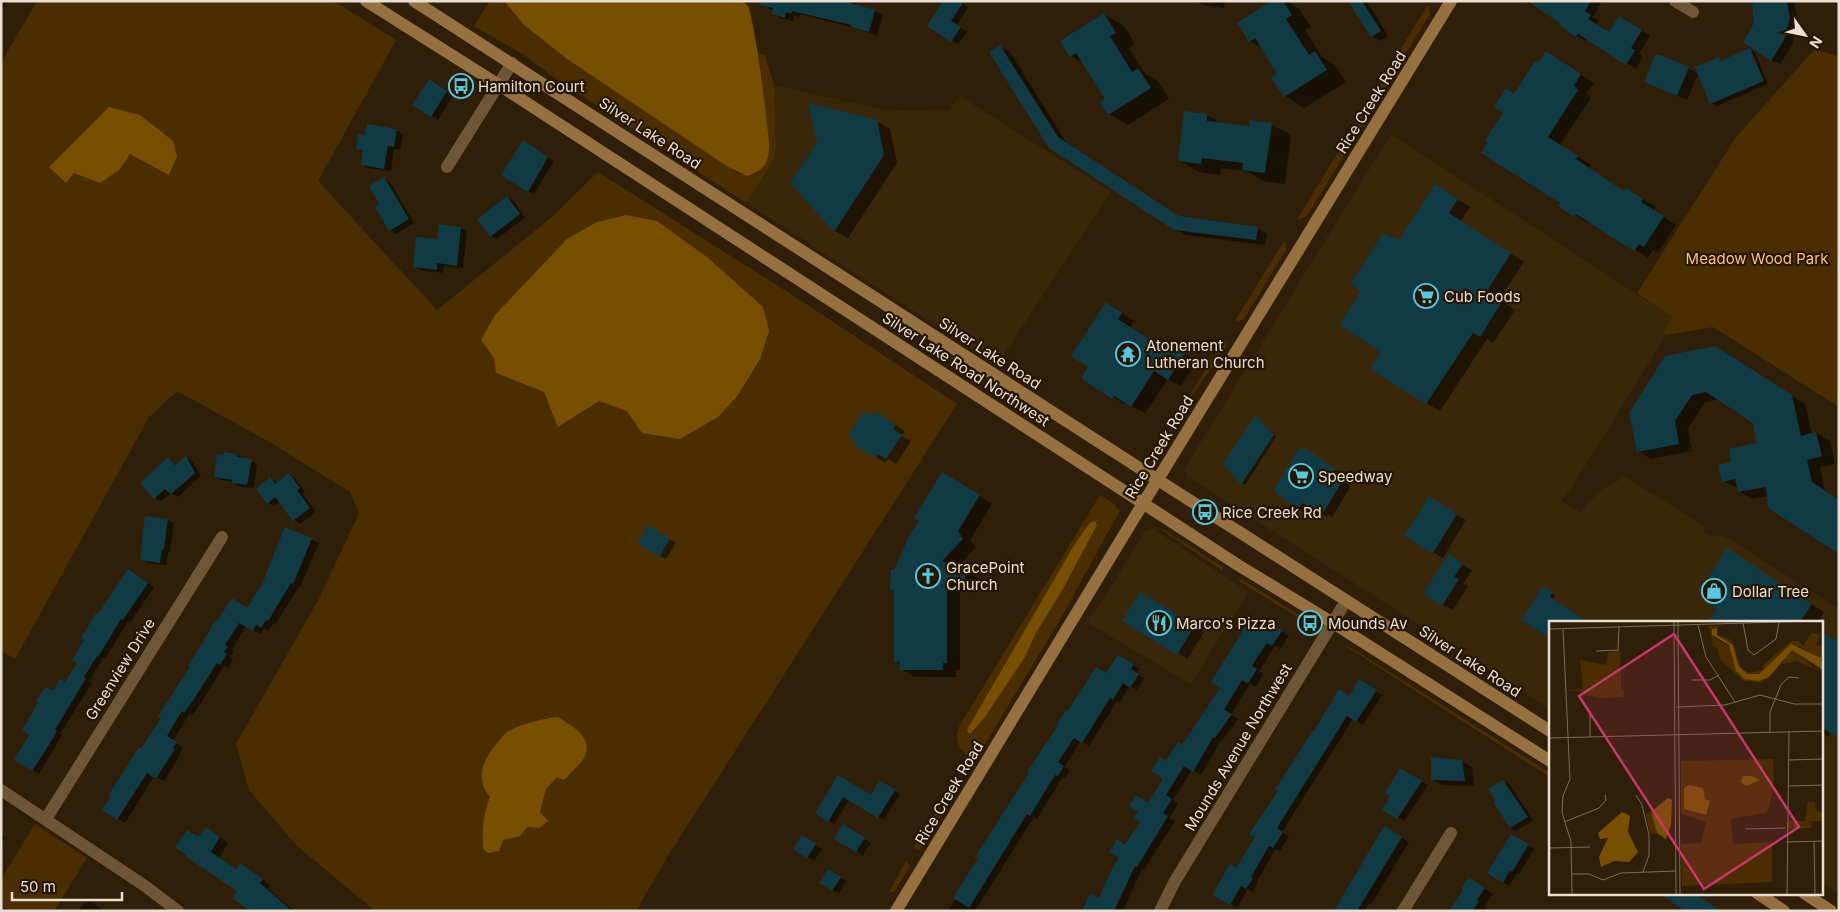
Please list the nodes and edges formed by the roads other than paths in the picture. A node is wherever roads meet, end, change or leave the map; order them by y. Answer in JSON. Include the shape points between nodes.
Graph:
{"nodes":[{"id":1,"x":366,"y":1,"type":"edge"},
{"id":2,"x":414,"y":1,"type":"edge"},
{"id":3,"x":1451,"y":1,"type":"edge"},
{"id":4,"x":1675,"y":1,"type":"edge"},
{"id":5,"x":1693,"y":12,"type":"dead end"},
{"id":6,"x":512,"y":63,"type":"junction"},
{"id":7,"x":499,"y":85,"type":"junction"},
{"id":8,"x":447,"y":167,"type":"dead end"},
{"id":9,"x":1158,"y":480,"type":"junction"},
{"id":10,"x":1143,"y":504,"type":"junction"},
{"id":11,"x":222,"y":537,"type":"dead end"},
{"id":12,"x":1346,"y":601,"type":"junction"},
{"id":13,"x":1333,"y":623,"type":"junction"},
{"id":14,"x":1549,"y":730,"type":"edge"},
{"id":15,"x":1549,"y":760,"type":"edge"},
{"id":16,"x":1,"y":790,"type":"edge"},
{"id":17,"x":46,"y":819,"type":"junction"},
{"id":18,"x":1451,"y":833,"type":"dead end"},
{"id":19,"x":1758,"y":894,"type":"edge"},
{"id":20,"x":1806,"y":894,"type":"edge"},
{"id":21,"x":178,"y":911,"type":"edge"},
{"id":22,"x":896,"y":911,"type":"edge"},
{"id":23,"x":1160,"y":911,"type":"edge"},
{"id":24,"x":1402,"y":911,"type":"edge"},
{"id":25,"x":1784,"y":911,"type":"edge"},
{"id":26,"x":1831,"y":911,"type":"edge"}],
"edges":[{"from":1,"to":7,"type":"main road","name":"Silver Lake Road Northwest"},
{"from":2,"to":6,"type":"main road","name":"Silver Lake Road"},
{"from":3,"to":9,"type":"main road","name":"Rice Creek Road"},
{"from":4,"to":5,"type":"street"},
{"from":6,"to":7,"type":"street"},
{"from":6,"to":9,"type":"main road","name":"Silver Lake Road"},
{"from":7,"to":8,"type":"street"},
{"from":7,"to":10,"type":"main road","name":"Silver Lake Road Northwest"},
{"from":9,"to":10,"type":"main road","name":"Rice Creek Road"},
{"from":9,"to":12,"type":"main road","name":"Silver Lake Road"},
{"from":10,"to":13,"type":"main road","name":"Silver Lake Road Northwest"},
{"from":10,"to":22,"type":"main road","name":"Rice Creek Road"},
{"from":11,"to":17,"type":"street","name":"Greenview Drive"},
{"from":12,"to":13,"type":"street","name":"Mounds Avenue Northwest"},
{"from":12,"to":14,"type":"main road","name":"Silver Lake Road"},
{"from":13,"to":15,"type":"main road","name":"Silver Lake Road Northwest"},
{"from":13,"to":23,"type":"street","name":"Mounds Avenue Northwest","via":[[1175,881]]},
{"from":16,"to":17,"type":"street"},
{"from":17,"to":21,"type":"street"},
{"from":18,"to":24,"type":"street"},
{"from":19,"to":25,"type":"main road"},
{"from":20,"to":26,"type":"main road"}]}
